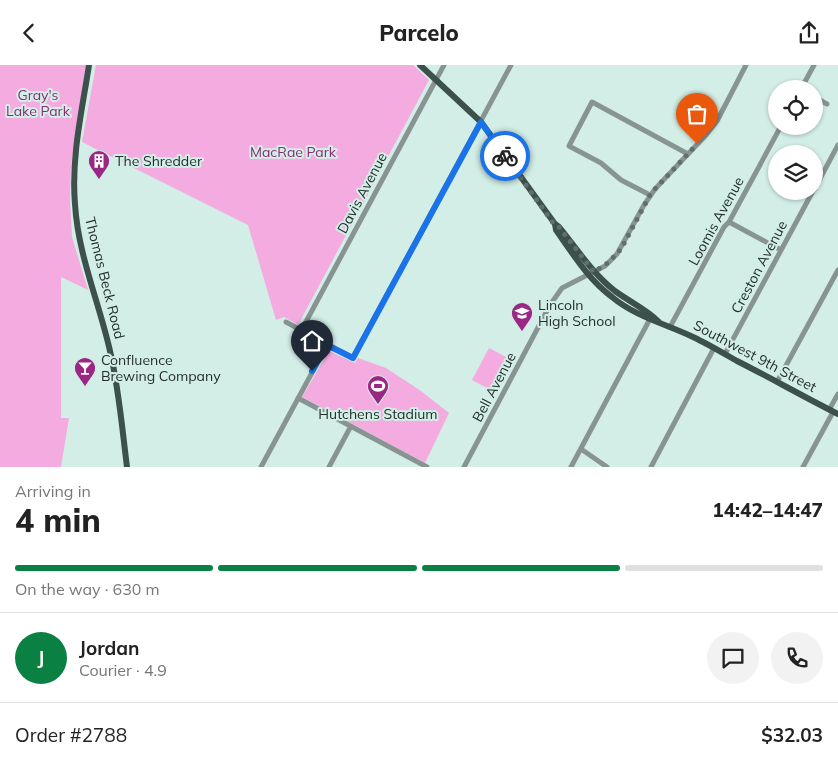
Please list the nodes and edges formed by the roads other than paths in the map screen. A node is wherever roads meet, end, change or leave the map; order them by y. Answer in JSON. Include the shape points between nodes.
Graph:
{"nodes":[{"id":1,"x":89,"y":65,"type":"edge"},
{"id":2,"x":420,"y":65,"type":"edge"},
{"id":3,"x":444,"y":65,"type":"edge"},
{"id":4,"x":512,"y":65,"type":"edge"},
{"id":5,"x":746,"y":65,"type":"edge"},
{"id":6,"x":814,"y":65,"type":"edge"},
{"id":7,"x":436,"y":79,"type":"junction"},
{"id":8,"x":806,"y":80,"type":"edge"},
{"id":9,"x":823,"y":103,"type":"edge"},
{"id":10,"x":827,"y":105,"type":"dead end"},
{"id":11,"x":481,"y":122,"type":"junction"},
{"id":12,"x":776,"y":135,"type":"edge"},
{"id":13,"x":838,"y":145,"type":"edge"},
{"id":14,"x":688,"y":154,"type":"junction"},
{"id":15,"x":823,"y":173,"type":"edge"},
{"id":16,"x":650,"y":195,"type":"junction"},
{"id":17,"x":808,"y":200,"type":"edge"},
{"id":18,"x":729,"y":222,"type":"junction"},
{"id":19,"x":781,"y":250,"type":"junction"},
{"id":20,"x":591,"y":273,"type":"junction"},
{"id":21,"x":837,"y":274,"type":"edge"},
{"id":22,"x":651,"y":317,"type":"junction"},
{"id":23,"x":286,"y":322,"type":"dead end"},
{"id":24,"x":670,"y":327,"type":"junction"},
{"id":25,"x":301,"y":331,"type":"junction"},
{"id":26,"x":327,"y":345,"type":"junction"},
{"id":27,"x":714,"y":348,"type":"junction"},
{"id":28,"x":725,"y":354,"type":"junction"},
{"id":29,"x":777,"y":382,"type":"junction"},
{"id":30,"x":838,"y":394,"type":"edge"},
{"id":31,"x":298,"y":398,"type":"junction"},
{"id":32,"x":833,"y":412,"type":"edge"},
{"id":33,"x":351,"y":426,"type":"junction"},
{"id":34,"x":581,"y":449,"type":"junction"},
{"id":35,"x":127,"y":467,"type":"edge"},
{"id":36,"x":261,"y":467,"type":"edge"},
{"id":37,"x":329,"y":467,"type":"edge"},
{"id":38,"x":427,"y":467,"type":"edge"},
{"id":39,"x":464,"y":467,"type":"edge"},
{"id":40,"x":571,"y":467,"type":"edge"},
{"id":41,"x":607,"y":467,"type":"edge"},
{"id":42,"x":651,"y":467,"type":"edge"},
{"id":43,"x":804,"y":467,"type":"edge"}],
"edges":[{"from":1,"to":35,"type":"main road","name":"Thomas Beck Road","via":[[76,143],[74,205],[81,245],[110,350]]},
{"from":2,"to":7,"type":"main road","name":"Southwest 9th Street"},
{"from":3,"to":7,"type":"street","name":"Davis Avenue"},
{"from":4,"to":11,"type":"street"},
{"from":5,"to":14,"type":"street","name":"Bell Avenue","via":[[717,121]]},
{"from":6,"to":8,"type":"street"},
{"from":7,"to":11,"type":"main road","name":"Southwest 9th Street"},
{"from":7,"to":25,"type":"street","name":"Davis Avenue"},
{"from":9,"to":10,"type":"street"},
{"from":11,"to":20,"type":"main road","name":"Southwest 9th Street","via":[[556,230]]},
{"from":11,"to":26,"type":"street","via":[[353,358]]},
{"from":12,"to":18,"type":"street","name":"Loomis Avenue"},
{"from":13,"to":15,"type":"street","name":"Creston Avenue"},
{"from":14,"to":16,"type":"street","name":"Bell Avenue"},
{"from":14,"to":16,"type":"street","via":[[592,102],[569,146]]},
{"from":16,"to":20,"type":"street","name":"Bell Avenue","via":[[621,249],[609,262]]},
{"from":17,"to":19,"type":"street","name":"Creston Avenue"},
{"from":18,"to":19,"type":"street"},
{"from":18,"to":24,"type":"street","name":"Loomis Avenue"},
{"from":19,"to":28,"type":"street","name":"Creston Avenue"},
{"from":20,"to":22,"type":"main road","name":"Southwest 9th Street","via":[[600,288],[613,298]]},
{"from":20,"to":39,"type":"street","name":"Bell Avenue","via":[[562,288],[550,305]]},
{"from":21,"to":29,"type":"street"},
{"from":22,"to":24,"type":"main road","name":"Southwest 9th Street"},
{"from":22,"to":34,"type":"street"},
{"from":23,"to":25,"type":"street"},
{"from":24,"to":27,"type":"main road","name":"Southwest 9th Street"},
{"from":25,"to":26,"type":"street"},
{"from":26,"to":31,"type":"street"},
{"from":27,"to":28,"type":"main road","name":"Southwest 9th Street"},
{"from":27,"to":42,"type":"street"},
{"from":28,"to":29,"type":"main road","name":"Southwest 9th Street"},
{"from":29,"to":32,"type":"main road","name":"Southwest 9th Street"},
{"from":30,"to":32,"type":"street"},
{"from":31,"to":33,"type":"street"},
{"from":31,"to":36,"type":"street"},
{"from":32,"to":43,"type":"street"},
{"from":33,"to":37,"type":"street"},
{"from":33,"to":38,"type":"street"},
{"from":34,"to":40,"type":"street"},
{"from":34,"to":41,"type":"street"}]}
